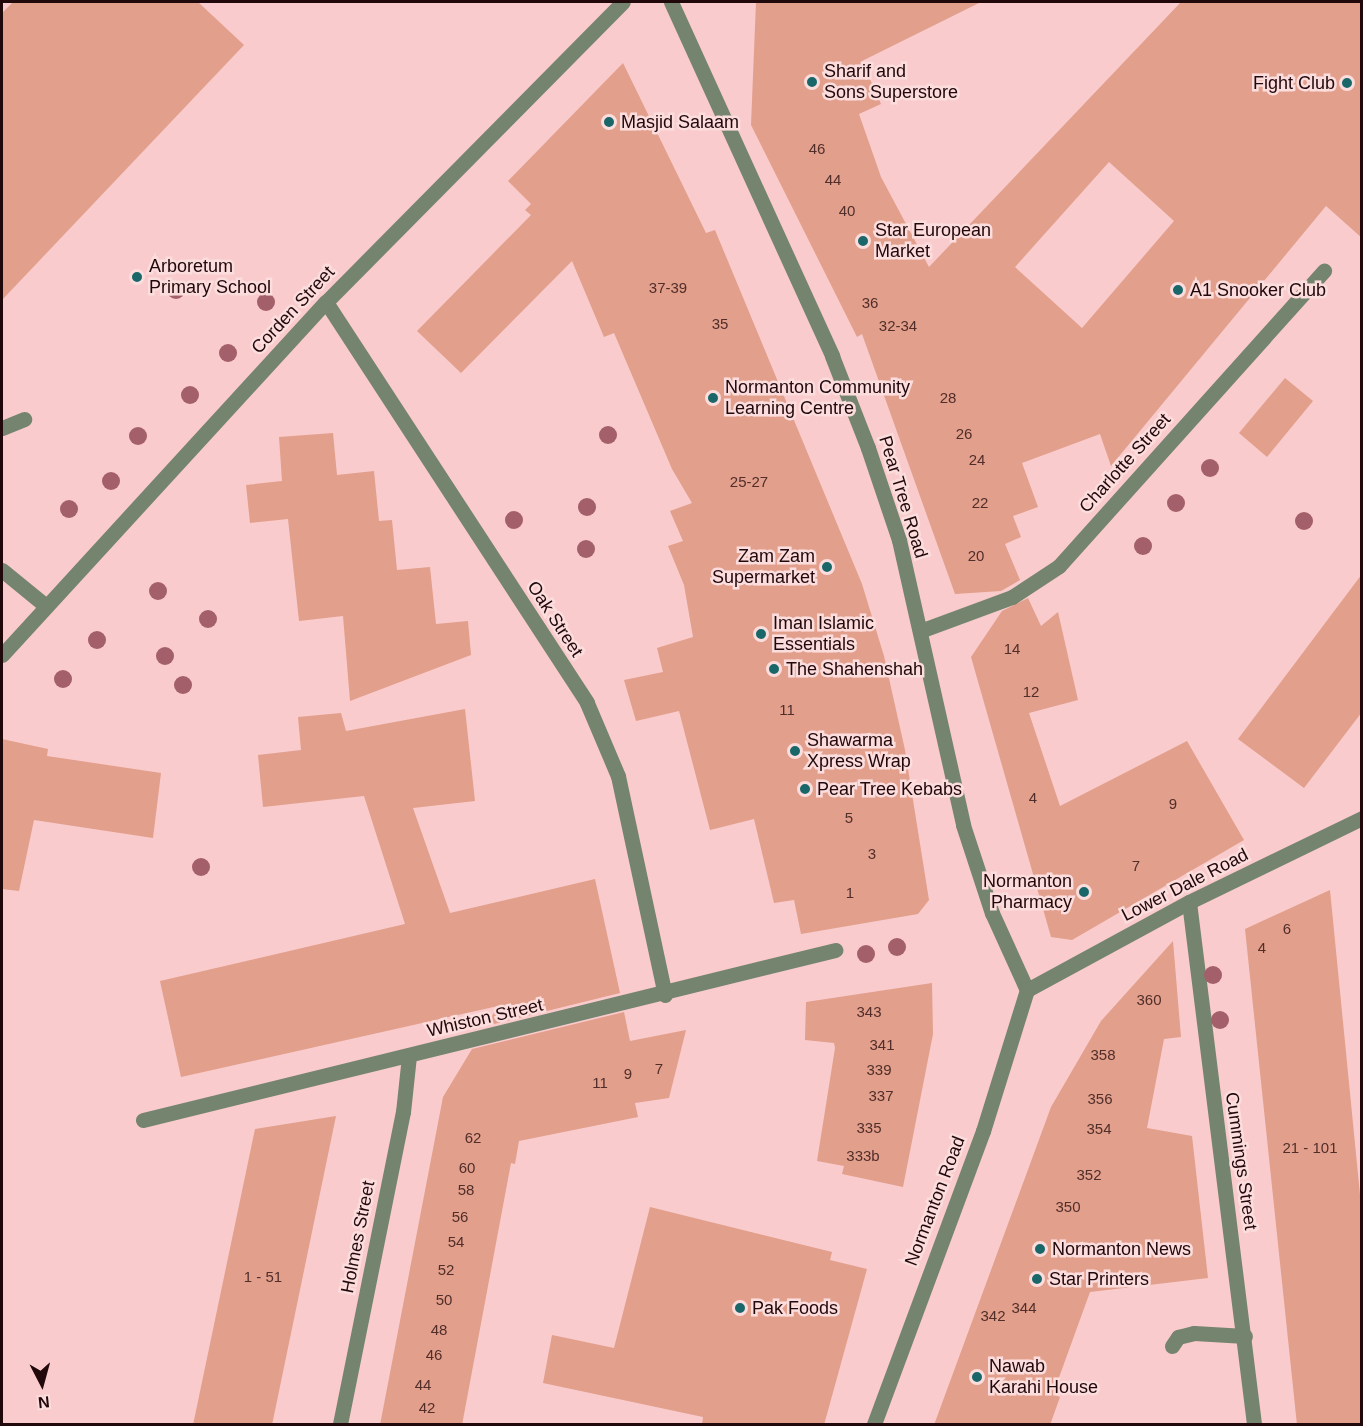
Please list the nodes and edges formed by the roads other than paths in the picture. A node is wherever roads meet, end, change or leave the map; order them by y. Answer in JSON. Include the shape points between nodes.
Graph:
{"nodes":[{"id":1,"x":623,"y":2,"type":"edge"},
{"id":2,"x":671,"y":2,"type":"edge"},
{"id":3,"x":1324,"y":271,"type":"dead end"},
{"id":4,"x":326,"y":302,"type":"junction"},
{"id":5,"x":24,"y":419,"type":"dead end"},
{"id":6,"x":2,"y":428,"type":"edge"},
{"id":7,"x":2,"y":570,"type":"edge"},
{"id":8,"x":46,"y":606,"type":"junction"},
{"id":9,"x":920,"y":631,"type":"junction"},
{"id":10,"x":2,"y":655,"type":"edge"},
{"id":11,"x":1359,"y":816,"type":"edge"},
{"id":12,"x":1189,"y":902,"type":"junction"},
{"id":13,"x":835,"y":950,"type":"dead end"},
{"id":14,"x":1028,"y":990,"type":"junction"},
{"id":15,"x":666,"y":995,"type":"junction"},
{"id":16,"x":409,"y":1056,"type":"junction"},
{"id":17,"x":143,"y":1120,"type":"dead end"},
{"id":18,"x":1245,"y":1336,"type":"junction"},
{"id":19,"x":1172,"y":1346,"type":"dead end"},
{"id":20,"x":340,"y":1425,"type":"edge"},
{"id":21,"x":874,"y":1425,"type":"edge"},
{"id":22,"x":1254,"y":1425,"type":"edge"}],
"edges":[{"from":1,"to":4,"type":"street","name":"Corden Street"},
{"from":2,"to":9,"type":"street","name":"Pear Tree Road","via":[[840,376],[899,540]]},
{"from":3,"to":9,"type":"street","name":"Charlotte Street","via":[[1059,566],[1012,597]]},
{"from":4,"to":8,"type":"street","name":"Corden Street"},
{"from":4,"to":15,"type":"street","name":"Oak Street","via":[[587,703],[618,776]]},
{"from":5,"to":6,"type":"street"},
{"from":7,"to":8,"type":"street"},
{"from":8,"to":10,"type":"street","name":"Corden Street"},
{"from":9,"to":14,"type":"street","name":"Pear Tree Road","via":[[963,825],[993,913]]},
{"from":11,"to":12,"type":"street","name":"Lower Dale Road"},
{"from":12,"to":14,"type":"street","name":"Lower Dale Road"},
{"from":12,"to":18,"type":"street","name":"Cummings Street"},
{"from":13,"to":15,"type":"street","name":"Whiston Street"},
{"from":14,"to":21,"type":"street","name":"Normanton Road","via":[[983,1131]]},
{"from":15,"to":16,"type":"street","name":"Whiston Street"},
{"from":16,"to":17,"type":"street","name":"Whiston Street"},
{"from":16,"to":20,"type":"street","name":"Holmes Street","via":[[403,1112]]},
{"from":18,"to":19,"type":"street","via":[[1194,1333],[1178,1337]]},
{"from":18,"to":22,"type":"street","name":"Cummings Street"}]}
